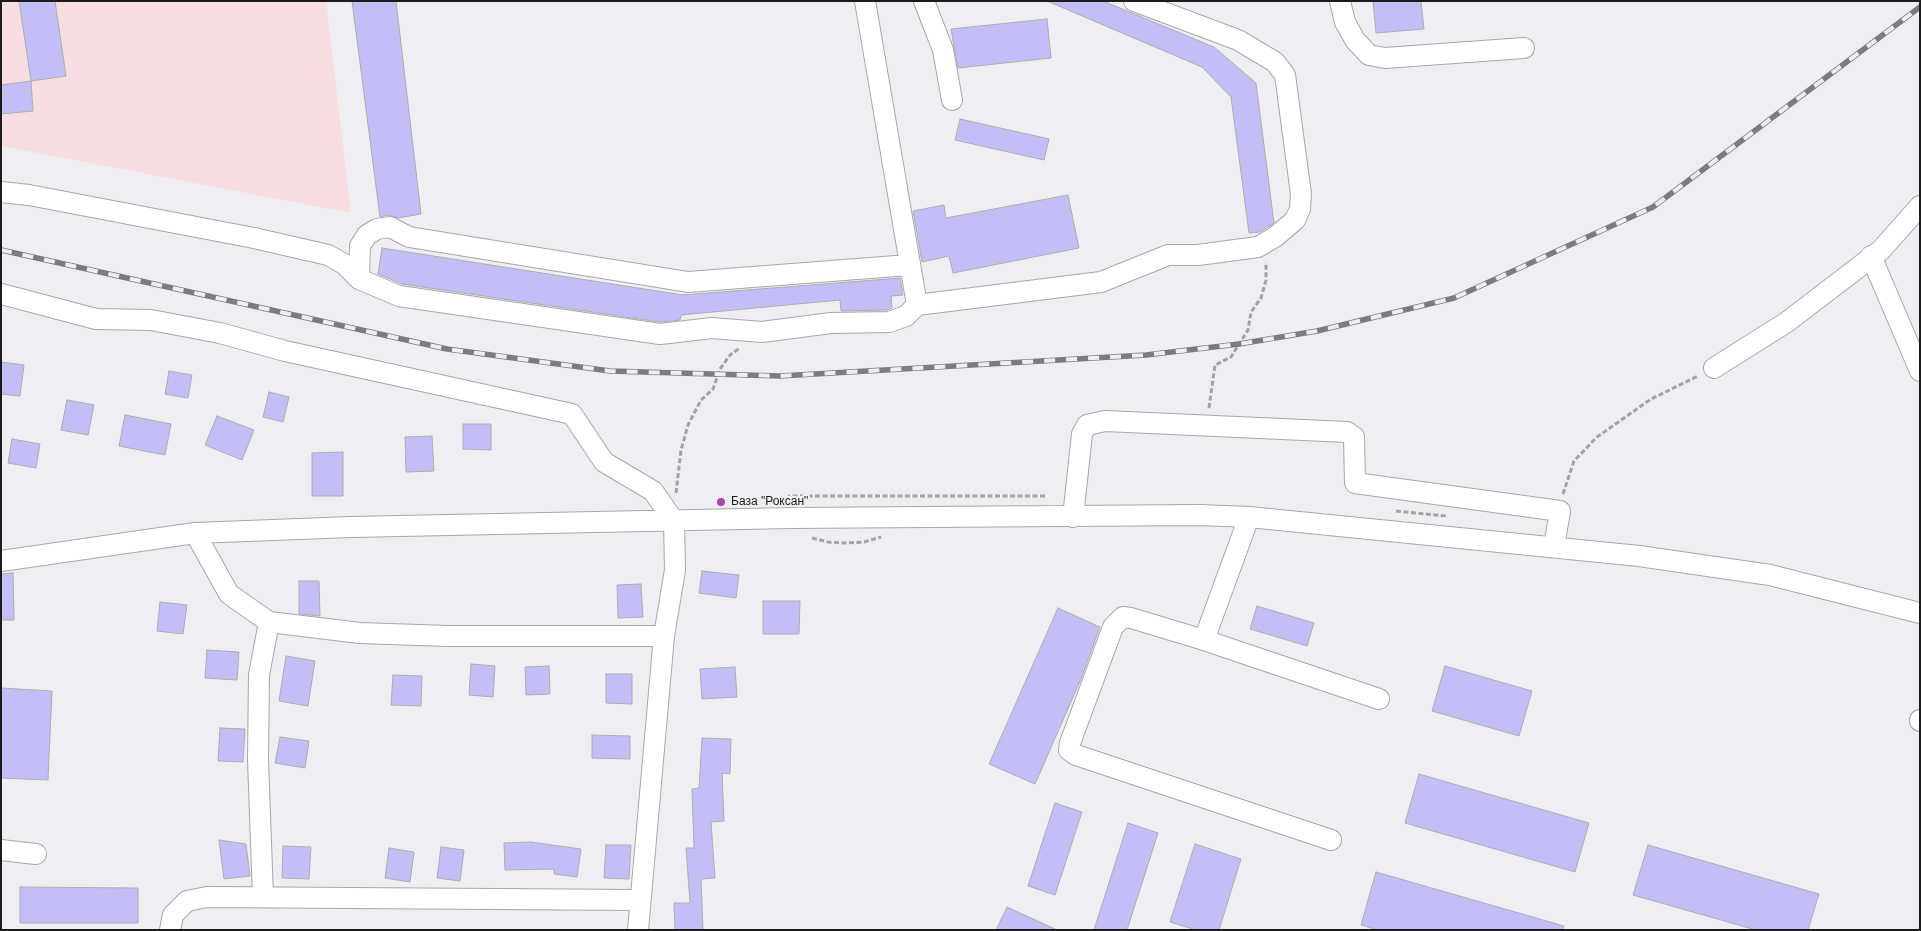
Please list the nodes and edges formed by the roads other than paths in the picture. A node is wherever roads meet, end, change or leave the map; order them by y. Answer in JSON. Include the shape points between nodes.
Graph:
{"nodes":[{"id":1,"x":865,"y":1,"type":"edge"},
{"id":2,"x":924,"y":1,"type":"edge"},
{"id":3,"x":1134,"y":1,"type":"edge"},
{"id":4,"x":1340,"y":1,"type":"edge"},
{"id":5,"x":1524,"y":48,"type":"dead end"},
{"id":6,"x":952,"y":100,"type":"dead end"},
{"id":7,"x":1,"y":192,"type":"edge"},
{"id":8,"x":1920,"y":206,"type":"edge"},
{"id":9,"x":1871,"y":256,"type":"junction"},
{"id":10,"x":909,"y":265,"type":"junction"},
{"id":11,"x":359,"y":279,"type":"junction"},
{"id":12,"x":1,"y":294,"type":"edge"},
{"id":13,"x":917,"y":305,"type":"junction"},
{"id":14,"x":1714,"y":368,"type":"road end"},
{"id":15,"x":1920,"y":371,"type":"edge"},
{"id":16,"x":1073,"y":517,"type":"junction"},
{"id":17,"x":1249,"y":517,"type":"junction"},
{"id":18,"x":674,"y":521,"type":"junction"},
{"id":19,"x":195,"y":533,"type":"junction"},
{"id":20,"x":1554,"y":547,"type":"junction"},
{"id":21,"x":1,"y":561,"type":"edge"},
{"id":22,"x":1920,"y":613,"type":"edge"},
{"id":23,"x":269,"y":622,"type":"junction"},
{"id":24,"x":664,"y":636,"type":"junction"},
{"id":25,"x":1204,"y":640,"type":"junction"},
{"id":26,"x":1379,"y":699,"type":"dead end"},
{"id":27,"x":1331,"y":840,"type":"dead end"},
{"id":28,"x":1,"y":850,"type":"edge"},
{"id":29,"x":36,"y":854,"type":"dead end"},
{"id":30,"x":263,"y":897,"type":"junction"},
{"id":31,"x":640,"y":900,"type":"junction"},
{"id":32,"x":170,"y":930,"type":"edge"},
{"id":33,"x":638,"y":930,"type":"edge"}],
"edges":[{"from":1,"to":10,"type":"street"},
{"from":2,"to":6,"type":"street","via":[[943,50]]},
{"from":3,"to":13,"type":"street","via":[[1238,40],[1275,62],[1285,75],[1301,194],[1295,220],[1258,247],[1231,252],[1168,255],[1101,282]]},
{"from":4,"to":5,"type":"street","via":[[1345,22],[1355,40],[1369,54],[1385,58]]},
{"from":7,"to":11,"type":"street","via":[[254,238],[328,255],[344,264]]},
{"from":8,"to":9,"type":"street","via":[[1881,250]]},
{"from":9,"to":14,"type":"street","via":[[1786,322]]},
{"from":9,"to":15,"type":"street"},
{"from":10,"to":11,"type":"street","via":[[688,282],[409,237],[390,227],[378,228],[366,235],[360,246]]},
{"from":10,"to":13,"type":"street"},
{"from":11,"to":13,"type":"street","via":[[399,296],[660,334],[712,328],[762,332],[831,323],[889,322],[906,316]]},
{"from":12,"to":18,"type":"street","via":[[96,319],[150,320],[220,333],[285,351],[572,414],[604,462],[653,491]]},
{"from":16,"to":17,"type":"street"},
{"from":16,"to":18,"type":"street"},
{"from":16,"to":20,"type":"street","via":[[1082,434],[1087,425],[1105,421],[1346,432],[1354,437],[1355,483],[1560,512]]},
{"from":17,"to":20,"type":"street"},
{"from":17,"to":25,"type":"street"},
{"from":18,"to":19,"type":"street"},
{"from":18,"to":24,"type":"street","via":[[675,570]]},
{"from":19,"to":21,"type":"street"},
{"from":19,"to":23,"type":"street","via":[[229,594]]},
{"from":20,"to":22,"type":"street","via":[[1770,575]]},
{"from":23,"to":24,"type":"street","via":[[370,634]]},
{"from":23,"to":30,"type":"street","via":[[259,675],[258,760]]},
{"from":24,"to":31,"type":"street"},
{"from":25,"to":26,"type":"street"},
{"from":25,"to":27,"type":"street","via":[[1123,617],[1113,627],[1069,750],[1076,756]]},
{"from":28,"to":29,"type":"street"},
{"from":30,"to":31,"type":"street"},
{"from":30,"to":32,"type":"street","via":[[207,897],[187,901],[173,915]]},
{"from":31,"to":33,"type":"street"}]}
